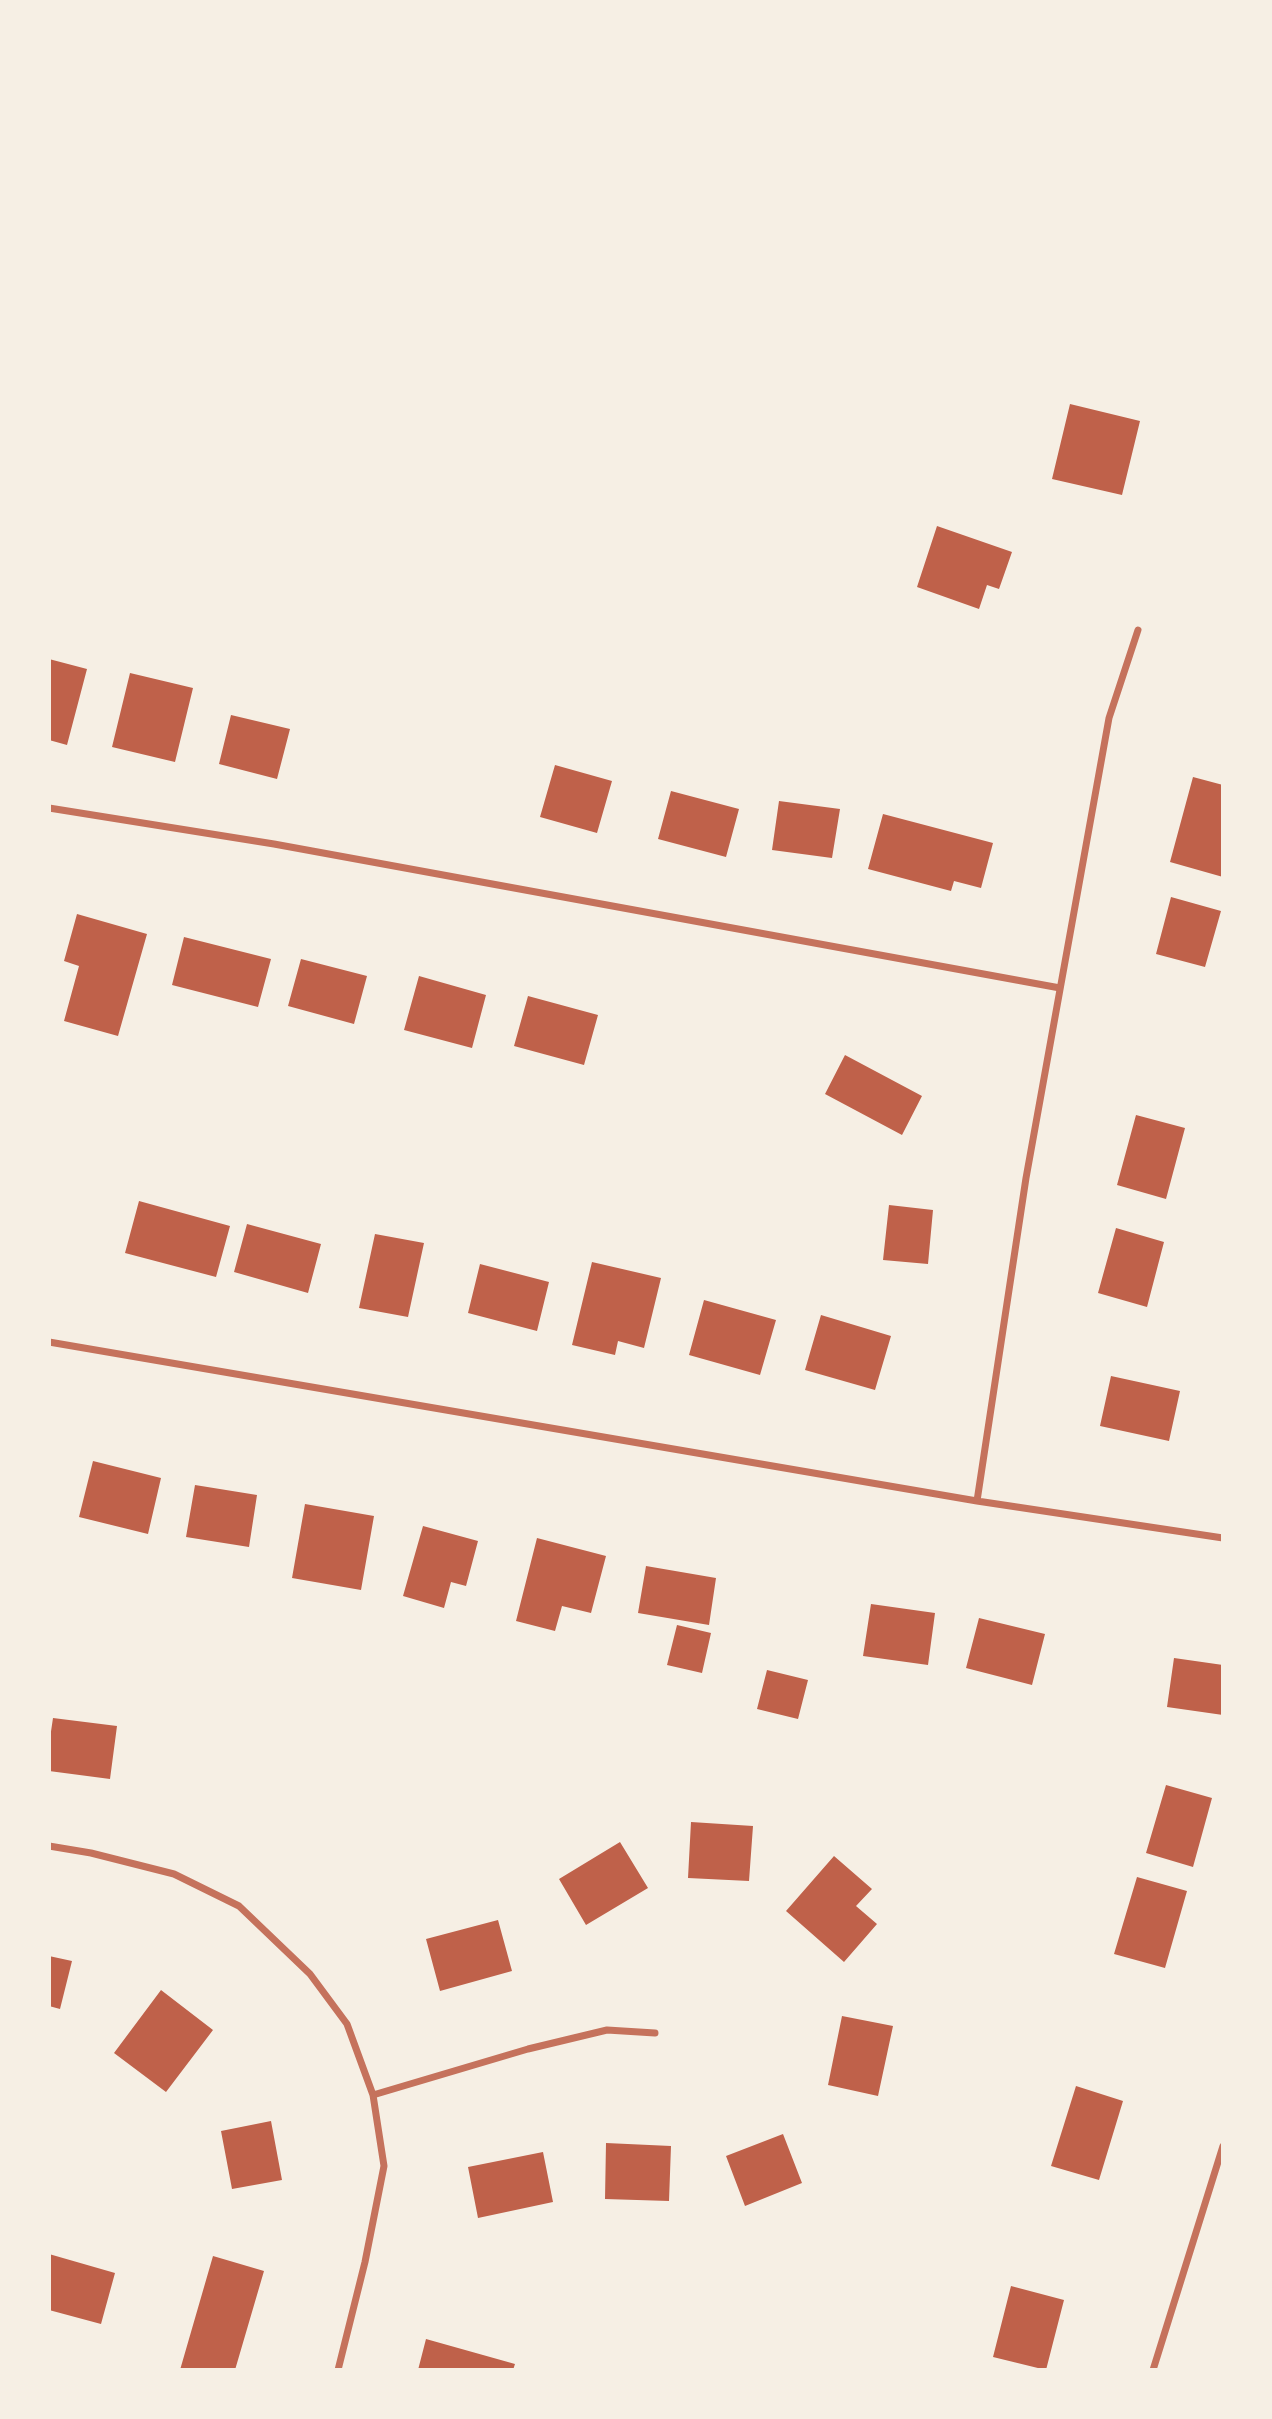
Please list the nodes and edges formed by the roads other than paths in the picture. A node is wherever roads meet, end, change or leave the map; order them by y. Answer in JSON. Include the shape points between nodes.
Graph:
{"nodes":[{"id":1,"x":1138,"y":631,"type":"dead end"},
{"id":2,"x":49,"y":808,"type":"edge"},
{"id":3,"x":1060,"y":988,"type":"junction"},
{"id":4,"x":49,"y":1342,"type":"edge"},
{"id":5,"x":977,"y":1501,"type":"junction"},
{"id":6,"x":1223,"y":1538,"type":"edge"},
{"id":7,"x":49,"y":1846,"type":"edge"},
{"id":8,"x":655,"y":2034,"type":"dead end"},
{"id":9,"x":373,"y":2095,"type":"junction"},
{"id":10,"x":1223,"y":2146,"type":"edge"},
{"id":11,"x":338,"y":2370,"type":"edge"},
{"id":12,"x":1153,"y":2370,"type":"edge"}],
"edges":[{"from":1,"to":3,"type":"street","via":[[1110,718]]},
{"from":2,"to":3,"type":"street","via":[[274,844]]},
{"from":3,"to":5,"type":"street"},
{"from":4,"to":5,"type":"street"},
{"from":5,"to":6,"type":"street"},
{"from":7,"to":9,"type":"street","via":[[174,1874],[239,1906],[310,1974],[347,2024]]},
{"from":8,"to":9,"type":"street","via":[[607,2030]]},
{"from":9,"to":11,"type":"street","via":[[383,2166]]},
{"from":10,"to":12,"type":"street"}]}
